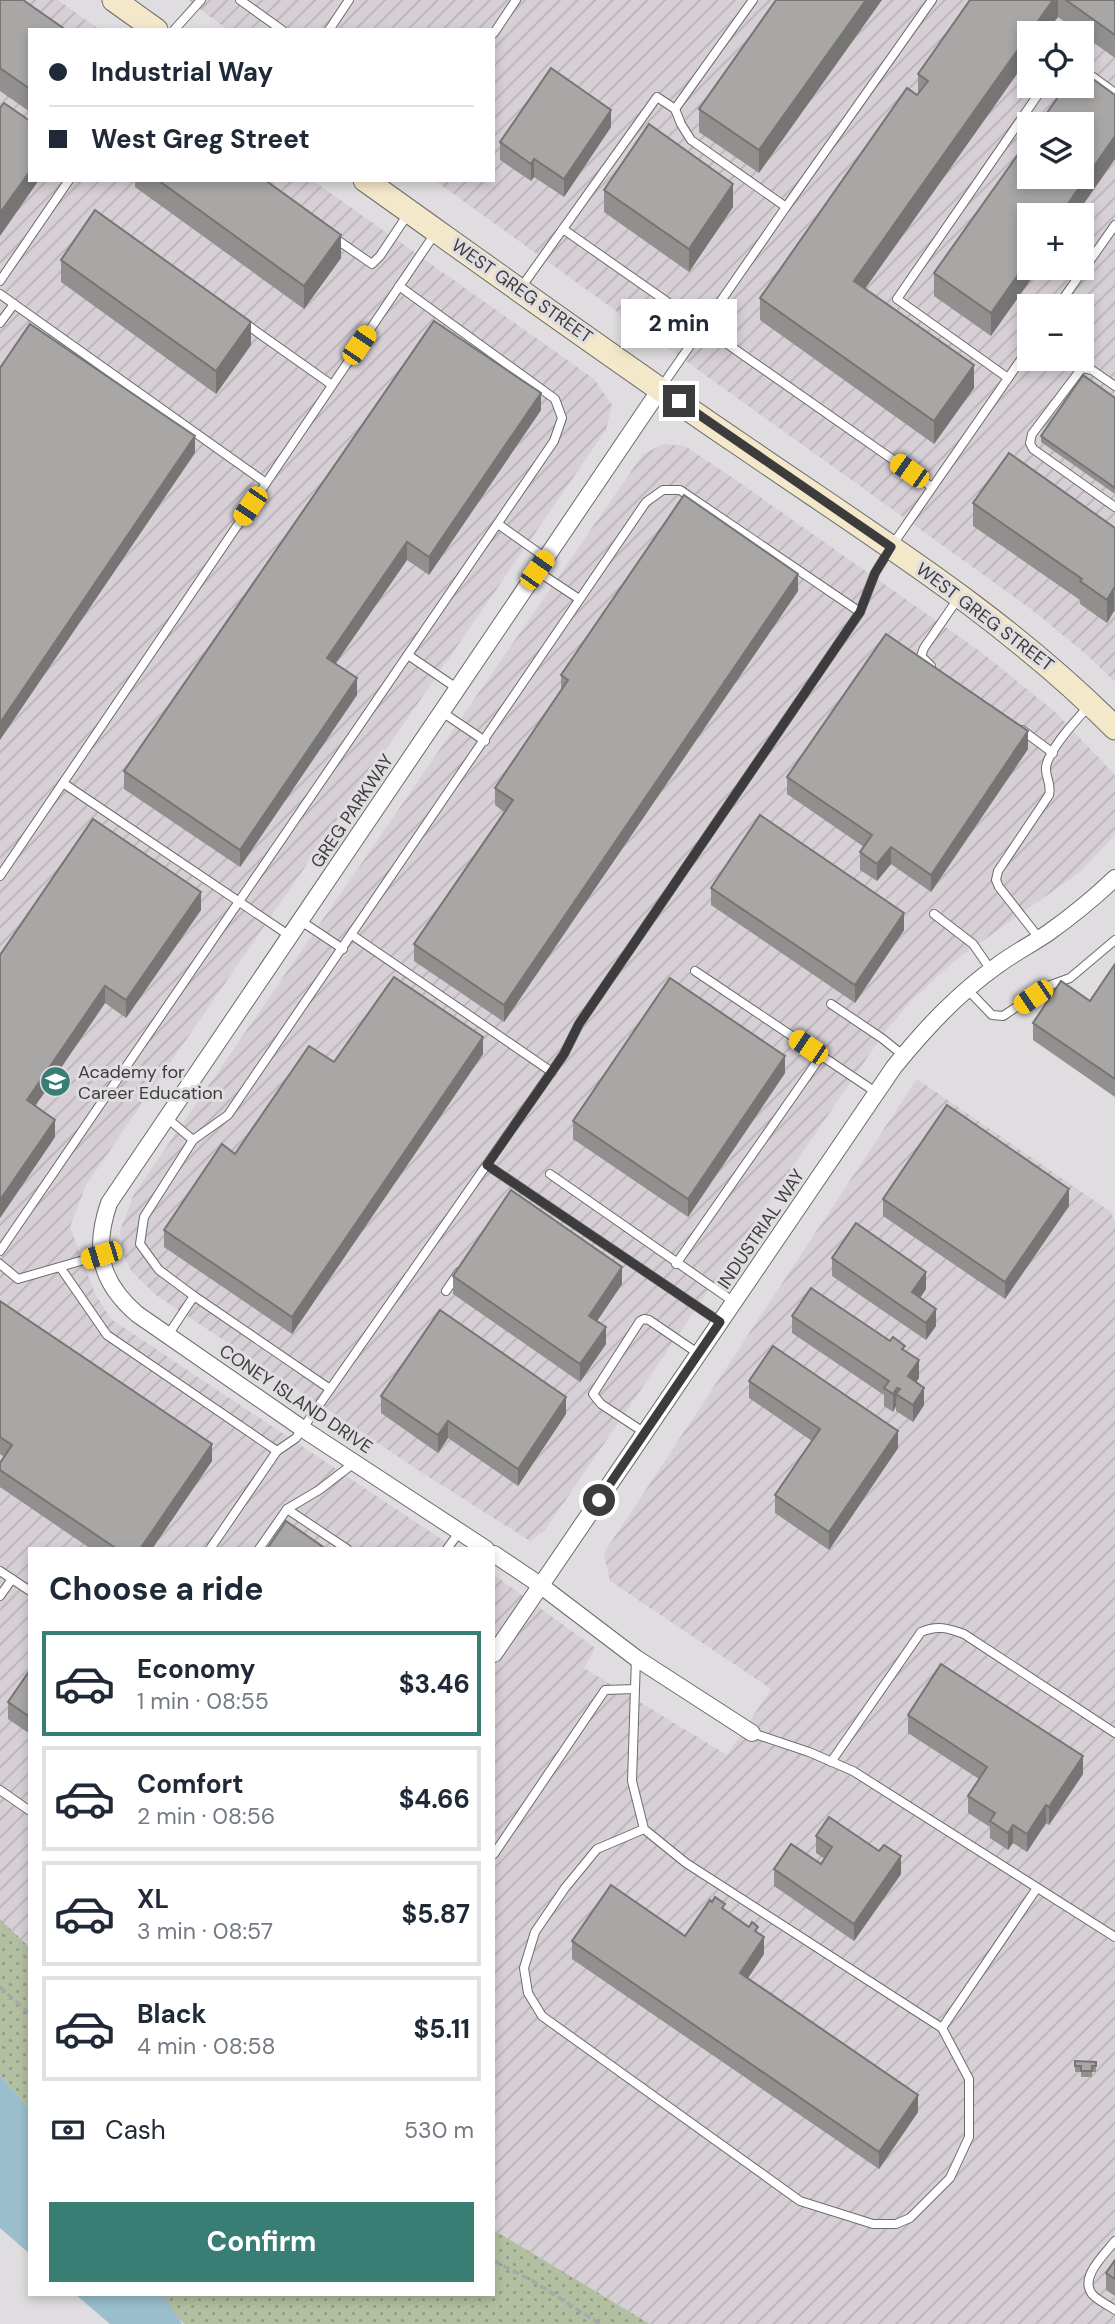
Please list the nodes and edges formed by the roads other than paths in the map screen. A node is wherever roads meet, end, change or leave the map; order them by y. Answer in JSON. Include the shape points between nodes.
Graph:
{"nodes":[{"id":1,"x":114,"y":0,"type":"edge"},
{"id":2,"x":201,"y":0,"type":"edge"},
{"id":3,"x":240,"y":0,"type":"edge"},
{"id":4,"x":349,"y":0,"type":"edge"},
{"id":5,"x":516,"y":0,"type":"edge"},
{"id":6,"x":752,"y":0,"type":"edge"},
{"id":7,"x":932,"y":0,"type":"edge"},
{"id":8,"x":153,"y":28,"type":"edge"},
{"id":9,"x":176,"y":28,"type":"edge"},
{"id":10,"x":279,"y":28,"type":"edge"},
{"id":11,"x":330,"y":28,"type":"edge"},
{"id":12,"x":495,"y":32,"type":"edge"},
{"id":13,"x":1094,"y":78,"type":"edge"},
{"id":14,"x":1115,"y":93,"type":"edge"},
{"id":15,"x":1036,"y":98,"type":"edge"},
{"id":16,"x":675,"y":109,"type":"junction"},
{"id":17,"x":68,"y":182,"type":"edge"},
{"id":18,"x":368,"y":182,"type":"edge"},
{"id":19,"x":786,"y":207,"type":"junction"},
{"id":20,"x":410,"y":212,"type":"junction"},
{"id":21,"x":1115,"y":225,"type":"edge"},
{"id":22,"x":563,"y":229,"type":"junction"},
{"id":23,"x":436,"y":231,"type":"junction"},
{"id":24,"x":327,"y":232,"type":"edge"},
{"id":25,"x":0,"y":281,"type":"edge"},
{"id":26,"x":399,"y":285,"type":"junction"},
{"id":27,"x":520,"y":289,"type":"junction"},
{"id":28,"x":0,"y":294,"type":"edge"},
{"id":29,"x":1066,"y":294,"type":"edge"},
{"id":30,"x":14,"y":304,"type":"junction"},
{"id":31,"x":234,"y":315,"type":"edge"},
{"id":32,"x":0,"y":323,"type":"edge"},
{"id":33,"x":702,"y":327,"type":"junction"},
{"id":34,"x":1017,"y":365,"type":"edge"},
{"id":35,"x":1008,"y":378,"type":"junction"},
{"id":36,"x":332,"y":385,"type":"junction"},
{"id":37,"x":1115,"y":386,"type":"edge"},
{"id":38,"x":661,"y":388,"type":"junction"},
{"id":39,"x":266,"y":483,"type":"junction"},
{"id":40,"x":932,"y":487,"type":"junction"},
{"id":41,"x":1115,"y":508,"type":"edge"},
{"id":42,"x":498,"y":524,"type":"junction"},
{"id":43,"x":891,"y":547,"type":"junction"},
{"id":44,"x":542,"y":564,"type":"junction"},
{"id":45,"x":961,"y":594,"type":"junction"},
{"id":46,"x":579,"y":599,"type":"junction"},
{"id":47,"x":860,"y":612,"type":"junction"},
{"id":48,"x":408,"y":655,"type":"junction"},
{"id":49,"x":935,"y":669,"type":"edge"},
{"id":50,"x":458,"y":689,"type":"junction"},
{"id":51,"x":1091,"y":704,"type":"junction"},
{"id":52,"x":442,"y":712,"type":"junction"},
{"id":53,"x":1010,"y":722,"type":"edge"},
{"id":54,"x":1115,"y":728,"type":"edge"},
{"id":55,"x":485,"y":741,"type":"junction"},
{"id":56,"x":1053,"y":753,"type":"junction"},
{"id":57,"x":63,"y":783,"type":"junction"},
{"id":58,"x":0,"y":876,"type":"edge"},
{"id":59,"x":1112,"y":885,"type":"edge"},
{"id":60,"x":239,"y":902,"type":"junction"},
{"id":61,"x":934,"y":914,"type":"dead end"},
{"id":62,"x":301,"y":920,"type":"junction"},
{"id":63,"x":352,"y":935,"type":"junction"},
{"id":64,"x":290,"y":936,"type":"junction"},
{"id":65,"x":1039,"y":938,"type":"junction"},
{"id":66,"x":1115,"y":940,"type":"edge"},
{"id":67,"x":342,"y":949,"type":"junction"},
{"id":68,"x":991,"y":970,"type":"junction"},
{"id":69,"x":695,"y":971,"type":"dead end"},
{"id":70,"x":967,"y":989,"type":"junction"},
{"id":71,"x":831,"y":1004,"type":"dead end"},
{"id":72,"x":821,"y":1056,"type":"junction"},
{"id":73,"x":904,"y":1056,"type":"junction"},
{"id":74,"x":552,"y":1072,"type":"junction"},
{"id":75,"x":877,"y":1093,"type":"junction"},
{"id":76,"x":167,"y":1118,"type":"junction"},
{"id":77,"x":193,"y":1140,"type":"junction"},
{"id":78,"x":487,"y":1165,"type":"junction"},
{"id":79,"x":550,"y":1174,"type":"dead end"},
{"id":80,"x":518,"y":1186,"type":"junction"},
{"id":81,"x":510,"y":1196,"type":"edge"},
{"id":82,"x":0,"y":1251,"type":"edge"},
{"id":83,"x":102,"y":1259,"type":"junction"},
{"id":84,"x":467,"y":1259,"type":"edge"},
{"id":85,"x":0,"y":1264,"type":"edge"},
{"id":86,"x":676,"y":1264,"type":"junction"},
{"id":87,"x":60,"y":1267,"type":"junction"},
{"id":88,"x":446,"y":1291,"type":"dead end"},
{"id":89,"x":194,"y":1296,"type":"junction"},
{"id":90,"x":734,"y":1302,"type":"junction"},
{"id":91,"x":720,"y":1322,"type":"junction"},
{"id":92,"x":168,"y":1335,"type":"junction"},
{"id":93,"x":698,"y":1354,"type":"junction"},
{"id":94,"x":330,"y":1389,"type":"junction"},
{"id":95,"x":303,"y":1429,"type":"junction"},
{"id":96,"x":645,"y":1433,"type":"junction"},
{"id":97,"x":277,"y":1451,"type":"junction"},
{"id":98,"x":354,"y":1462,"type":"junction"},
{"id":99,"x":287,"y":1509,"type":"junction"},
{"id":100,"x":460,"y":1531,"type":"junction"},
{"id":101,"x":211,"y":1547,"type":"edge"},
{"id":102,"x":260,"y":1547,"type":"edge"},
{"id":103,"x":344,"y":1547,"type":"edge"},
{"id":104,"x":448,"y":1547,"type":"edge"},
{"id":105,"x":483,"y":1547,"type":"edge"},
{"id":106,"x":495,"y":1555,"type":"edge"},
{"id":107,"x":0,"y":1571,"type":"edge"},
{"id":108,"x":12,"y":1579,"type":"junction"},
{"id":109,"x":540,"y":1585,"type":"junction"},
{"id":110,"x":28,"y":1590,"type":"edge"},
{"id":111,"x":0,"y":1596,"type":"edge"},
{"id":112,"x":495,"y":1652,"type":"edge"},
{"id":113,"x":636,"y":1658,"type":"junction"},
{"id":114,"x":635,"y":1689,"type":"junction"},
{"id":115,"x":752,"y":1732,"type":"joint"},
{"id":116,"x":1115,"y":1733,"type":"edge"},
{"id":117,"x":831,"y":1762,"type":"junction"},
{"id":118,"x":0,"y":1790,"type":"edge"},
{"id":119,"x":28,"y":1810,"type":"edge"},
{"id":120,"x":644,"y":1829,"type":"junction"},
{"id":121,"x":495,"y":1853,"type":"edge"},
{"id":122,"x":1037,"y":1888,"type":"junction"},
{"id":123,"x":1115,"y":1937,"type":"edge"},
{"id":124,"x":942,"y":2028,"type":"junction"},
{"id":125,"x":1115,"y":2241,"type":"edge"},
{"id":126,"x":1115,"y":2310,"type":"edge"}],
"edges":[{"from":1,"to":8,"type":"main road"},
{"from":2,"to":9,"type":"lane"},
{"from":3,"to":10,"type":"lane"},
{"from":4,"to":11,"type":"lane"},
{"from":5,"to":12,"type":"lane"},
{"from":6,"to":16,"type":"lane"},
{"from":7,"to":19,"type":"lane"},
{"from":13,"to":14,"type":"lane"},
{"from":15,"to":35,"type":"lane","via":[[897,299]]},
{"from":16,"to":19,"type":"lane","via":[[691,140]]},
{"from":16,"to":22,"type":"lane","via":[[657,97]]},
{"from":17,"to":25,"type":"lane"},
{"from":18,"to":20,"type":"main road","name":"WEST GREG STREET"},
{"from":19,"to":33,"type":"lane"},
{"from":20,"to":23,"type":"main road","name":"WEST GREG STREET"},
{"from":20,"to":24,"type":"lane","via":[[372,264]]},
{"from":21,"to":29,"type":"lane"},
{"from":22,"to":27,"type":"lane"},
{"from":22,"to":33,"type":"lane"},
{"from":23,"to":26,"type":"lane"},
{"from":23,"to":27,"type":"main road","name":"WEST GREG STREET"},
{"from":26,"to":36,"type":"lane"},
{"from":26,"to":42,"type":"lane","via":[[555,399],[562,418],[554,441]]},
{"from":27,"to":38,"type":"main road","name":"WEST GREG STREET"},
{"from":28,"to":30,"type":"lane"},
{"from":30,"to":32,"type":"lane"},
{"from":30,"to":39,"type":"lane"},
{"from":31,"to":36,"type":"lane"},
{"from":33,"to":38,"type":"lane"},
{"from":33,"to":40,"type":"lane"},
{"from":34,"to":35,"type":"lane"},
{"from":35,"to":40,"type":"lane"},
{"from":36,"to":39,"type":"lane"},
{"from":37,"to":41,"type":"lane","via":[[1093,370],[1082,368],[1030,443]]},
{"from":38,"to":43,"type":"main road","name":"WEST GREG STREET"},
{"from":38,"to":44,"type":"street","name":"GREG PARKWAY"},
{"from":39,"to":57,"type":"lane"},
{"from":40,"to":43,"type":"lane"},
{"from":42,"to":44,"type":"lane"},
{"from":42,"to":48,"type":"lane"},
{"from":43,"to":45,"type":"main road","name":"WEST GREG STREET"},
{"from":43,"to":47,"type":"lane"},
{"from":44,"to":46,"type":"lane"},
{"from":44,"to":50,"type":"street","name":"GREG PARKWAY"},
{"from":45,"to":49,"type":"lane","via":[[921,656]]},
{"from":45,"to":51,"type":"main road","name":"WEST GREG STREET"},
{"from":46,"to":47,"type":"lane","via":[[646,502],[663,490],[680,490]]},
{"from":46,"to":55,"type":"lane"},
{"from":47,"to":74,"type":"lane","via":[[586,1012]]},
{"from":48,"to":50,"type":"lane"},
{"from":48,"to":60,"type":"lane"},
{"from":50,"to":52,"type":"street","name":"GREG PARKWAY"},
{"from":51,"to":54,"type":"main road","name":"WEST GREG STREET"},
{"from":51,"to":56,"type":"lane"},
{"from":52,"to":55,"type":"lane"},
{"from":52,"to":62,"type":"street","name":"GREG PARKWAY"},
{"from":53,"to":56,"type":"lane"},
{"from":55,"to":63,"type":"lane"},
{"from":56,"to":65,"type":"lane","via":[[1046,765],[1049,795],[996,880]]},
{"from":57,"to":58,"type":"lane"},
{"from":57,"to":60,"type":"lane"},
{"from":59,"to":65,"type":"street","name":"INDUSTRIAL WAY"},
{"from":60,"to":64,"type":"lane"},
{"from":60,"to":82,"type":"lane"},
{"from":61,"to":68,"type":"lane","via":[[974,944]]},
{"from":62,"to":64,"type":"street","name":"GREG PARKWAY"},
{"from":62,"to":67,"type":"lane"},
{"from":63,"to":67,"type":"lane"},
{"from":63,"to":74,"type":"lane"},
{"from":64,"to":76,"type":"street","name":"GREG PARKWAY"},
{"from":65,"to":68,"type":"street","name":"INDUSTRIAL WAY"},
{"from":66,"to":70,"type":"lane","via":[[1070,978],[1048,986],[1003,1016],[992,1015]]},
{"from":67,"to":77,"type":"lane","via":[[229,1115]]},
{"from":68,"to":70,"type":"street","name":"INDUSTRIAL WAY"},
{"from":69,"to":72,"type":"lane"},
{"from":70,"to":73,"type":"street","name":"INDUSTRIAL WAY"},
{"from":71,"to":73,"type":"lane"},
{"from":72,"to":75,"type":"lane"},
{"from":72,"to":86,"type":"lane"},
{"from":73,"to":75,"type":"street","name":"INDUSTRIAL WAY"},
{"from":74,"to":78,"type":"lane"},
{"from":75,"to":90,"type":"street","name":"INDUSTRIAL WAY"},
{"from":76,"to":77,"type":"lane"},
{"from":76,"to":83,"type":"street","name":"GREG PARKWAY","via":[[109,1203],[101,1225]]},
{"from":77,"to":89,"type":"lane","via":[[144,1217],[140,1244],[159,1270]]},
{"from":78,"to":80,"type":"lane"},
{"from":78,"to":94,"type":"lane"},
{"from":79,"to":86,"type":"lane"},
{"from":80,"to":81,"type":"lane"},
{"from":80,"to":91,"type":"lane"},
{"from":83,"to":87,"type":"lane"},
{"from":83,"to":92,"type":"street","name":"CONEY ISLAND DRIVE","via":[[109,1283],[122,1302]]},
{"from":84,"to":88,"type":"lane"},
{"from":85,"to":87,"type":"lane","via":[[18,1279]]},
{"from":86,"to":90,"type":"lane"},
{"from":87,"to":97,"type":"lane","via":[[107,1335]]},
{"from":89,"to":92,"type":"lane"},
{"from":89,"to":94,"type":"lane"},
{"from":90,"to":91,"type":"street","name":"INDUSTRIAL WAY"},
{"from":91,"to":93,"type":"street","name":"INDUSTRIAL WAY"},
{"from":92,"to":95,"type":"street","name":"CONEY ISLAND DRIVE"},
{"from":93,"to":96,"type":"street","name":"INDUSTRIAL WAY"},
{"from":93,"to":96,"type":"lane","via":[[649,1320],[640,1321],[593,1394]]},
{"from":94,"to":95,"type":"lane"},
{"from":95,"to":97,"type":"lane"},
{"from":95,"to":98,"type":"street","name":"CONEY ISLAND DRIVE"},
{"from":96,"to":109,"type":"street","name":"INDUSTRIAL WAY"},
{"from":97,"to":101,"type":"lane"},
{"from":98,"to":99,"type":"lane"},
{"from":98,"to":100,"type":"street","name":"CONEY ISLAND DRIVE"},
{"from":99,"to":102,"type":"lane"},
{"from":99,"to":103,"type":"lane"},
{"from":100,"to":104,"type":"lane"},
{"from":100,"to":105,"type":"street","name":"CONEY ISLAND DRIVE"},
{"from":106,"to":109,"type":"street"},
{"from":107,"to":108,"type":"lane"},
{"from":108,"to":110,"type":"lane"},
{"from":108,"to":111,"type":"lane"},
{"from":109,"to":112,"type":"street","name":"INDUSTRIAL WAY"},
{"from":109,"to":113,"type":"street"},
{"from":113,"to":114,"type":"lane"},
{"from":113,"to":115,"type":"street"},
{"from":114,"to":120,"type":"lane","via":[[632,1781]]},
{"from":114,"to":121,"type":"lane","via":[[605,1690]]},
{"from":115,"to":117,"type":"lane"},
{"from":116,"to":117,"type":"lane","via":[[964,1634],[932,1627],[921,1632]]},
{"from":117,"to":122,"type":"lane"},
{"from":118,"to":119,"type":"lane"},
{"from":120,"to":124,"type":"lane","via":[[686,1863]]},
{"from":120,"to":124,"type":"lane","via":[[597,1849],[565,1888],[535,1932],[523,1968],[528,1993],[542,2016],[800,2201],[873,2224],[896,2224],[910,2218],[950,2178],[969,2137],[969,2080]]},
{"from":122,"to":123,"type":"lane"},
{"from":122,"to":124,"type":"lane"},
{"from":125,"to":126,"type":"lane","via":[[1088,2284],[1093,2295]]}]}
